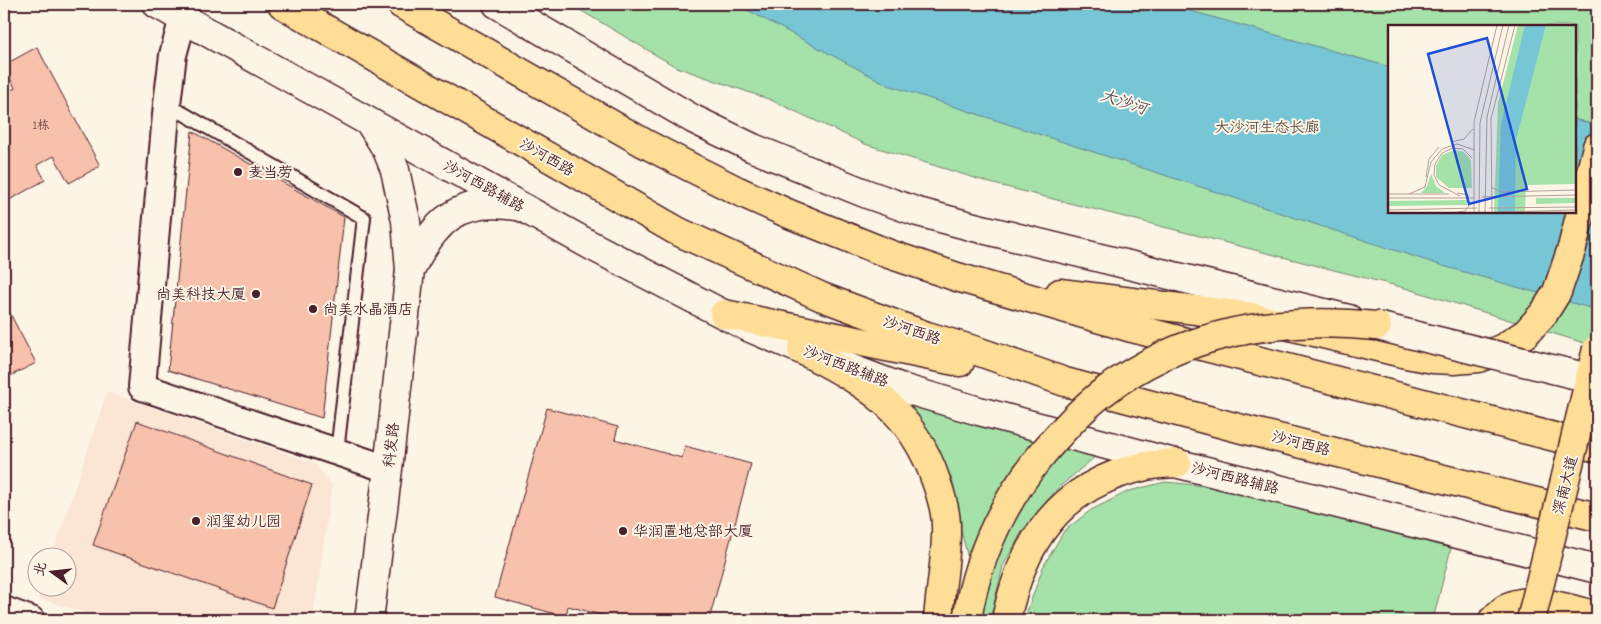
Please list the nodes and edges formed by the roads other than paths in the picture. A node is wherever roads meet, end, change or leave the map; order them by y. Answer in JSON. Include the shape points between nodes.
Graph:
{"nodes":[{"id":1,"x":157,"y":4,"type":"edge"},
{"id":2,"x":282,"y":4,"type":"edge"},
{"id":3,"x":401,"y":4,"type":"edge"},
{"id":4,"x":497,"y":4,"type":"edge"},
{"id":5,"x":183,"y":18,"type":"junction"},
{"id":6,"x":167,"y":104,"type":"junction"},
{"id":7,"x":370,"y":122,"type":"junction"},
{"id":8,"x":1597,"y":147,"type":"edge"},
{"id":9,"x":521,"y":207,"type":"junction"},
{"id":10,"x":410,"y":270,"type":"junction"},
{"id":11,"x":957,"y":278,"type":"junction"},
{"id":12,"x":724,"y":314,"type":"junction"},
{"id":13,"x":1377,"y":326,"type":"junction"},
{"id":14,"x":1597,"y":349,"type":"edge"},
{"id":15,"x":802,"y":350,"type":"junction"},
{"id":16,"x":1597,"y":380,"type":"edge"},
{"id":17,"x":1065,"y":382,"type":"junction"},
{"id":18,"x":1597,"y":448,"type":"edge"},
{"id":19,"x":337,"y":452,"type":"junction"},
{"id":20,"x":1177,"y":463,"type":"junction"},
{"id":21,"x":388,"y":469,"type":"junction"},
{"id":22,"x":1597,"y":517,"type":"edge"},
{"id":23,"x":1597,"y":569,"type":"edge"},
{"id":24,"x":4,"y":610,"type":"edge"},
{"id":25,"x":1597,"y":616,"type":"edge"},
{"id":26,"x":31,"y":620,"type":"edge"},
{"id":27,"x":369,"y":620,"type":"edge"},
{"id":28,"x":938,"y":620,"type":"edge"},
{"id":29,"x":966,"y":620,"type":"edge"},
{"id":30,"x":1006,"y":620,"type":"edge"},
{"id":31,"x":1493,"y":620,"type":"edge"},
{"id":32,"x":1530,"y":620,"type":"edge"}],
"edges":[{"from":1,"to":5,"type":"main road","name":"沙河西路辅路"},
{"from":2,"to":17,"type":"main road","name":"沙河西路","via":[[628,204],[711,248],[822,297]]},
{"from":3,"to":11,"type":"main road","via":[[644,143],[738,191],[881,251]]},
{"from":4,"to":13,"type":"main road","bridge":true,"via":[[693,119],[811,173],[868,194],[974,227]]},
{"from":5,"to":6,"type":"street","via":[[173,55]]},
{"from":5,"to":7,"type":"main road","name":"沙河西路辅路"},
{"from":6,"to":19,"type":"lane","via":[[364,218]]},
{"from":6,"to":19,"type":"street","via":[[142,387]]},
{"from":7,"to":9,"type":"main road","name":"沙河西路辅路"},
{"from":7,"to":10,"type":"main road","via":[[387,150],[397,177],[406,221]]},
{"from":8,"to":11,"type":"main road","bridge":true,"via":[[1570,255],[1557,292],[1526,333],[1479,358],[1432,359],[1252,317]]},
{"from":9,"to":10,"type":"main road","via":[[486,204],[457,212],[433,233]]},
{"from":9,"to":12,"type":"main road","name":"沙河西路辅路"},
{"from":10,"to":21,"type":"main road","name":"科发路"},
{"from":11,"to":18,"type":"main road","via":[[1132,328]]},
{"from":12,"to":15,"type":"main road","name":"沙河西路辅路"},
{"from":12,"to":17,"type":"main road"},
{"from":13,"to":16,"type":"main road","bridge":true},
{"from":13,"to":29,"type":"main road","bridge":true,"via":[[1326,322],[1271,325],[1239,331],[1179,349],[1106,390],[1052,442],[1010,500],[981,561]]},
{"from":14,"to":32,"type":"main road","name":"深南大道","bridge":true},
{"from":15,"to":20,"type":"main road","name":"沙河西路辅路","via":[[905,389]]},
{"from":15,"to":28,"type":"main road","via":[[858,380],[886,401],[917,440],[931,467],[946,524]]},
{"from":17,"to":22,"type":"main road","name":"沙河西路"},
{"from":19,"to":21,"type":"street"},
{"from":20,"to":23,"type":"main road","name":"沙河西路辅路"},
{"from":20,"to":30,"type":"main road","via":[[1143,466],[1111,476],[1086,488],[1062,507],[1041,530],[1024,559]]},
{"from":21,"to":27,"type":"main road","name":"科发路"},
{"from":24,"to":26,"type":"street"},
{"from":25,"to":31,"type":"main road","via":[[1553,605],[1521,603],[1506,608]]}]}
